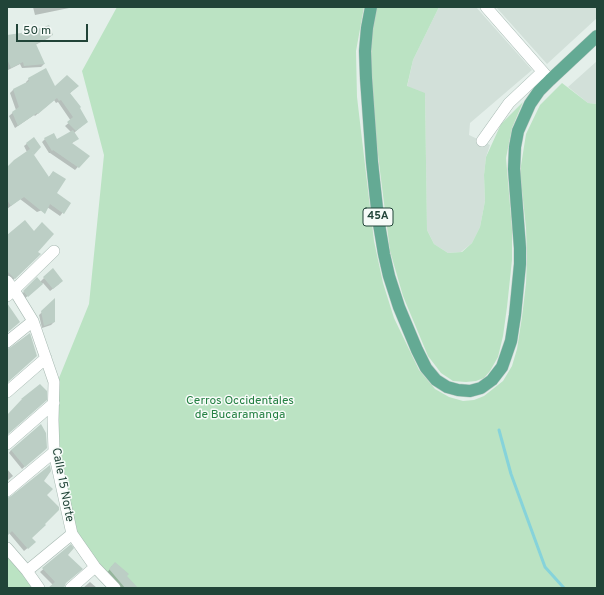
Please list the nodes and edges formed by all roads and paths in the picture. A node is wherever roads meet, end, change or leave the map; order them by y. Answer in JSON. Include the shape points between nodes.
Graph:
{"nodes":[{"id":1,"x":371,"y":7,"type":"edge"},
{"id":2,"x":486,"y":7,"type":"edge"},
{"id":3,"x":597,"y":36,"type":"edge"},
{"id":4,"x":546,"y":76,"type":"junction"},
{"id":5,"x":482,"y":141,"type":"dead end"},
{"id":6,"x":54,"y":251,"type":"dead end"},
{"id":7,"x":9,"y":289,"type":"edge"},
{"id":8,"x":33,"y":321,"type":"junction"},
{"id":9,"x":7,"y":342,"type":"edge"},
{"id":10,"x":46,"y":358,"type":"junction"},
{"id":11,"x":7,"y":392,"type":"edge"},
{"id":12,"x":54,"y":403,"type":"junction"},
{"id":13,"x":7,"y":444,"type":"edge"},
{"id":14,"x":54,"y":452,"type":"junction"},
{"id":15,"x":7,"y":491,"type":"edge"},
{"id":16,"x":72,"y":534,"type":"junction"},
{"id":17,"x":7,"y":548,"type":"edge"},
{"id":18,"x":95,"y":567,"type":"junction"},
{"id":19,"x":27,"y":571,"type":"junction"},
{"id":20,"x":39,"y":588,"type":"edge"},
{"id":21,"x":71,"y":588,"type":"edge"},
{"id":22,"x":115,"y":588,"type":"edge"}],
"edges":[{"from":1,"to":4,"type":"main road","number":"45A","via":[[365,51],[366,78],[380,236],[397,301],[417,350],[426,368],[436,380],[447,387],[458,390],[481,388],[492,380],[507,355],[515,315],[520,264],[515,147],[518,131]]},
{"from":2,"to":4,"type":"street"},
{"from":3,"to":4,"type":"main road","number":"45A"},
{"from":4,"to":5,"type":"street","via":[[509,103]]},
{"from":6,"to":7,"type":"street"},
{"from":7,"to":8,"type":"street","name":"Calle 15 Norte"},
{"from":8,"to":9,"type":"street"},
{"from":8,"to":10,"type":"street","name":"Calle 15 Norte"},
{"from":10,"to":11,"type":"street"},
{"from":10,"to":12,"type":"street","name":"Calle 15 Norte","via":[[54,382]]},
{"from":12,"to":13,"type":"street"},
{"from":12,"to":14,"type":"street","name":"Calle 15 Norte"},
{"from":14,"to":15,"type":"street"},
{"from":14,"to":16,"type":"street","name":"Calle 15 Norte"},
{"from":16,"to":18,"type":"street","name":"Calle 15 Norte"},
{"from":16,"to":19,"type":"street"},
{"from":17,"to":19,"type":"street"},
{"from":18,"to":21,"type":"street"},
{"from":18,"to":22,"type":"street","name":"Calle 15 Norte"},
{"from":19,"to":20,"type":"street"}]}
